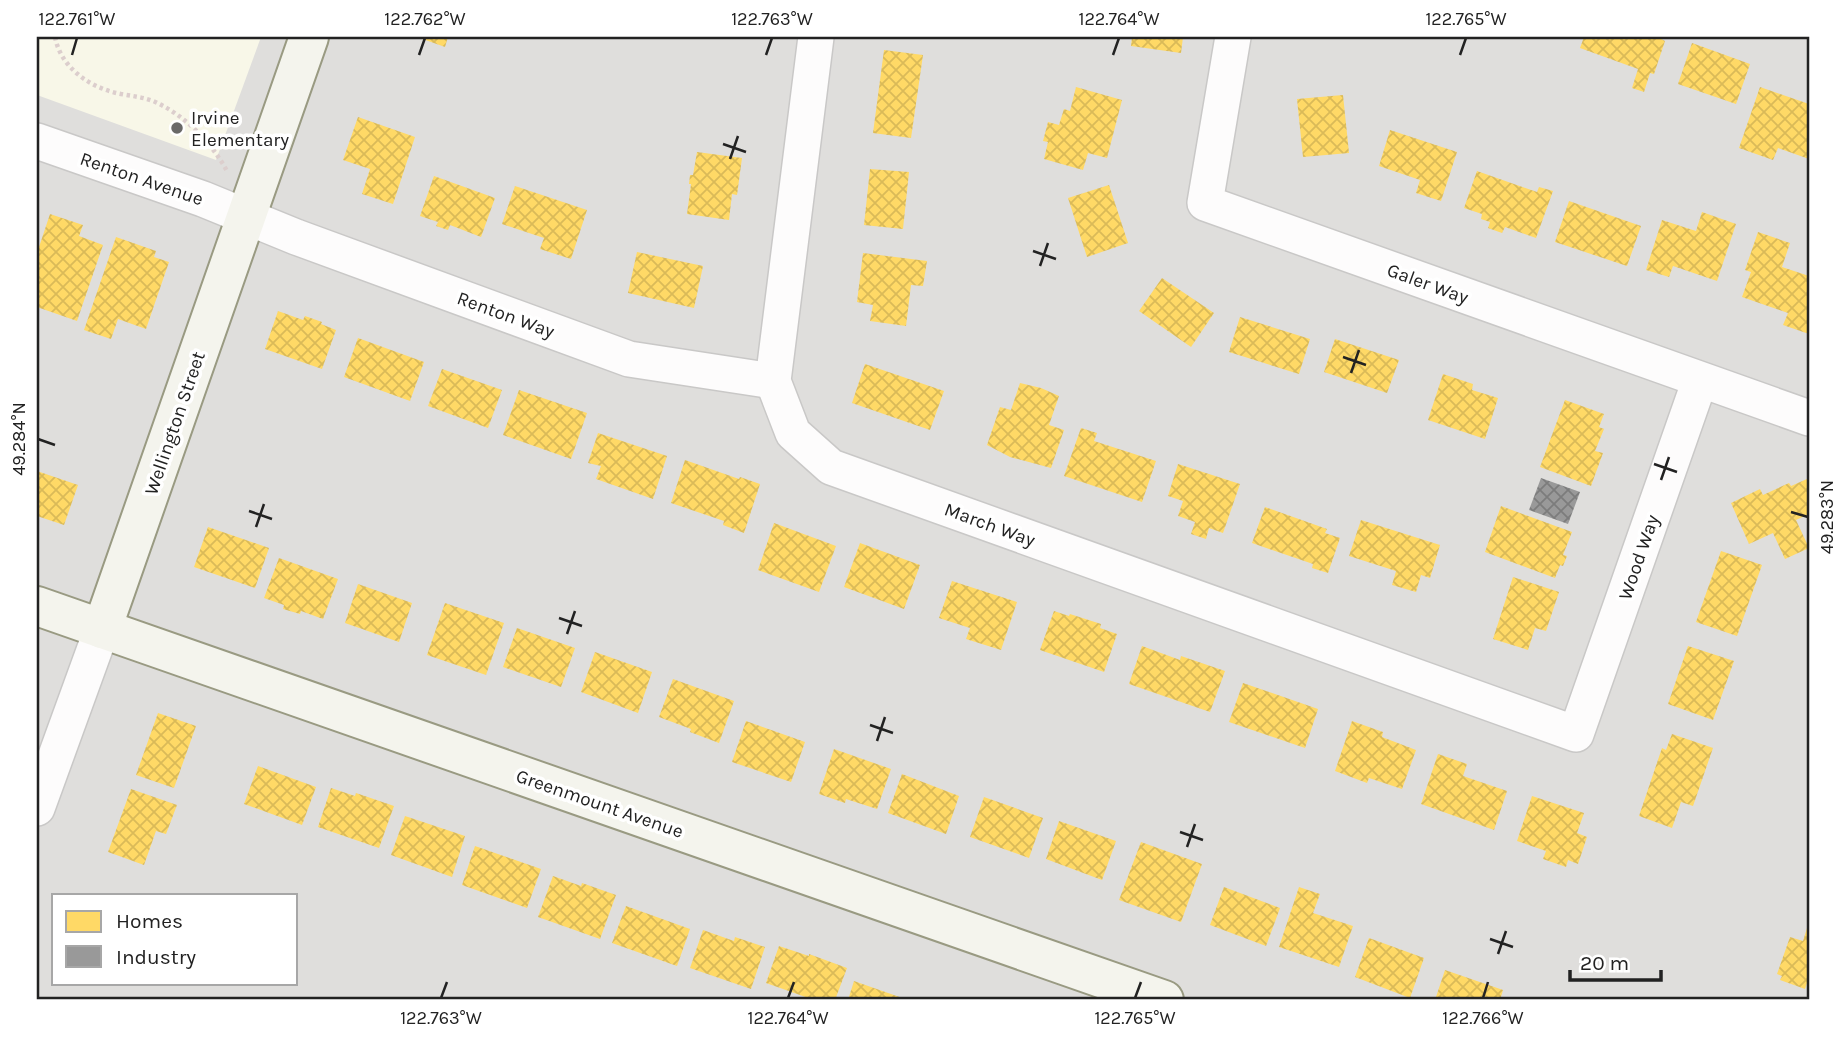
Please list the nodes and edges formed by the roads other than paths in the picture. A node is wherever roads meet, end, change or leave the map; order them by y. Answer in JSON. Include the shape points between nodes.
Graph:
{"nodes":[{"id":1,"x":309,"y":37,"type":"edge"},
{"id":2,"x":816,"y":37,"type":"edge"},
{"id":3,"x":1233,"y":37,"type":"edge"},
{"id":4,"x":37,"y":141,"type":"edge"},
{"id":5,"x":246,"y":216,"type":"junction"},
{"id":6,"x":1700,"y":380,"type":"junction"},
{"id":7,"x":773,"y":381,"type":"junction"},
{"id":8,"x":1809,"y":418,"type":"edge"},
{"id":9,"x":37,"y":606,"type":"edge"},
{"id":10,"x":102,"y":629,"type":"junction"},
{"id":11,"x":1576,"y":734,"type":"joint"},
{"id":12,"x":37,"y":808,"type":"edge"},
{"id":13,"x":1164,"y":1000,"type":"edge"}],
"edges":[{"from":1,"to":5,"type":"street","name":"Wellington Street"},
{"from":2,"to":7,"type":"street","name":"March Way"},
{"from":3,"to":6,"type":"street","name":"Galer Way","via":[[1205,203]]},
{"from":4,"to":5,"type":"street","name":"Renton Avenue"},
{"from":5,"to":7,"type":"street","name":"Renton Way","via":[[629,359]]},
{"from":5,"to":10,"type":"street","name":"Wellington Street"},
{"from":6,"to":8,"type":"street","name":"Galer Way"},
{"from":6,"to":11,"type":"street","name":"Wood Way"},
{"from":7,"to":11,"type":"street","name":"March Way","via":[[793,433],[831,467]]},
{"from":9,"to":10,"type":"street","name":"Greenmount Avenue"},
{"from":10,"to":12,"type":"street","name":"Wellington Street"},
{"from":10,"to":13,"type":"street","name":"Greenmount Avenue"}]}
